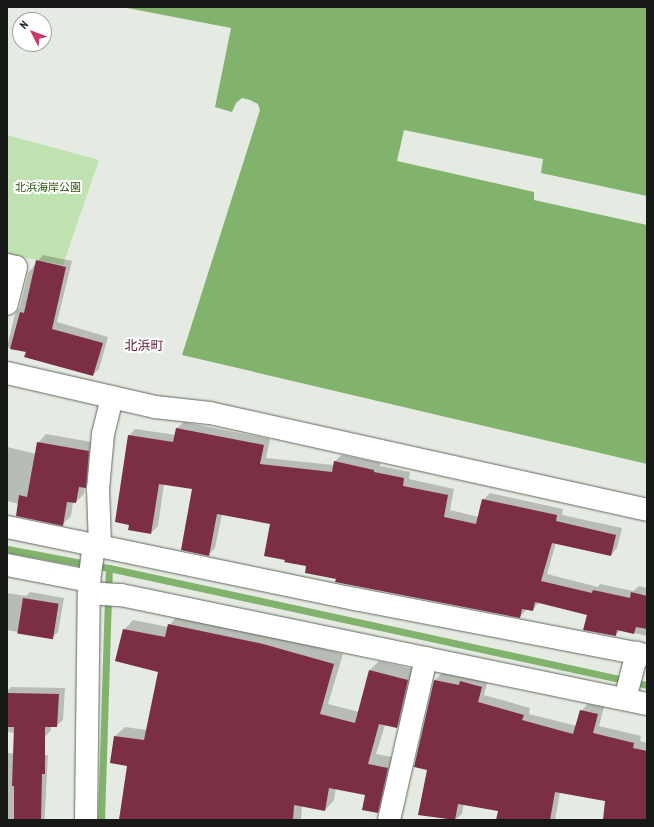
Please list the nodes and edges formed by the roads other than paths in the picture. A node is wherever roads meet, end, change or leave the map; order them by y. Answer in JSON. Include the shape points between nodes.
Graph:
{"nodes":[{"id":1,"x":7,"y":265,"type":"edge"},
{"id":2,"x":7,"y":304,"type":"edge"},
{"id":3,"x":7,"y":373,"type":"edge"},
{"id":4,"x":112,"y":397,"type":"junction"},
{"id":5,"x":647,"y":510,"type":"edge"},
{"id":6,"x":7,"y":527,"type":"edge"},
{"id":7,"x":96,"y":547,"type":"junction"},
{"id":8,"x":7,"y":565,"type":"edge"},
{"id":9,"x":89,"y":584,"type":"junction"},
{"id":10,"x":426,"y":658,"type":"junction"},
{"id":11,"x":639,"y":658,"type":"edge"},
{"id":12,"x":626,"y":697,"type":"junction"},
{"id":13,"x":647,"y":704,"type":"edge"},
{"id":14,"x":86,"y":820,"type":"edge"},
{"id":15,"x":389,"y":820,"type":"edge"}],
"edges":[{"from":1,"to":2,"type":"street","via":[[16,266]]},
{"from":3,"to":4,"type":"street"},
{"from":4,"to":5,"type":"street","via":[[155,407],[210,413]]},
{"from":4,"to":7,"type":"street","via":[[103,434]]},
{"from":6,"to":7,"type":"street"},
{"from":7,"to":9,"type":"street"},
{"from":7,"to":11,"type":"street"},
{"from":8,"to":9,"type":"street"},
{"from":9,"to":10,"type":"street","via":[[121,595]]},
{"from":9,"to":14,"type":"street"},
{"from":10,"to":12,"type":"street"},
{"from":10,"to":15,"type":"street"},
{"from":11,"to":12,"type":"street"},
{"from":12,"to":13,"type":"street"}]}
